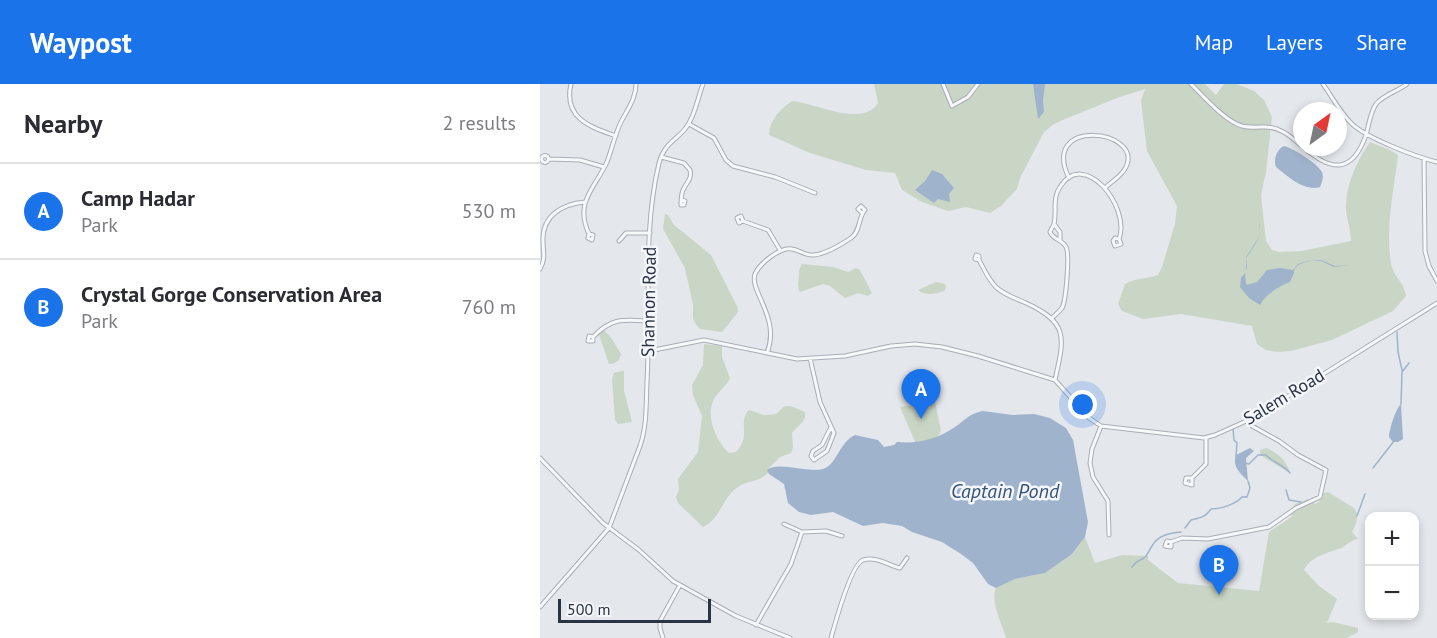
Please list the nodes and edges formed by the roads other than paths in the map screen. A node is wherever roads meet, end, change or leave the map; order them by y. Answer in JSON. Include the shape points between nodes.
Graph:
{"nodes":[{"id":1,"x":571,"y":84,"type":"edge"},
{"id":2,"x":636,"y":84,"type":"edge"},
{"id":3,"x":703,"y":84,"type":"edge"},
{"id":4,"x":943,"y":84,"type":"edge"},
{"id":5,"x":978,"y":84,"type":"edge"},
{"id":6,"x":1191,"y":84,"type":"edge"},
{"id":7,"x":1323,"y":84,"type":"edge"},
{"id":8,"x":1407,"y":84,"type":"edge"},
{"id":9,"x":689,"y":124,"type":"junction"},
{"id":10,"x":1366,"y":134,"type":"junction"},
{"id":11,"x":616,"y":136,"type":"junction"},
{"id":12,"x":1293,"y":139,"type":"edge"},
{"id":13,"x":1314,"y":156,"type":"edge"},
{"id":14,"x":661,"y":157,"type":"junction"},
{"id":15,"x":541,"y":158,"type":"edge"},
{"id":16,"x":1424,"y":159,"type":"junction"},
{"id":17,"x":1437,"y":162,"type":"edge"},
{"id":18,"x":604,"y":167,"type":"junction"},
{"id":19,"x":1069,"y":178,"type":"junction"},
{"id":20,"x":1106,"y":187,"type":"junction"},
{"id":21,"x":815,"y":194,"type":"dead end"},
{"id":22,"x":682,"y":200,"type":"dead end"},
{"id":23,"x":585,"y":202,"type":"junction"},
{"id":24,"x":862,"y":213,"type":"dead end"},
{"id":25,"x":743,"y":221,"type":"dead end"},
{"id":26,"x":1054,"y":224,"type":"junction"},
{"id":27,"x":650,"y":233,"type":"junction"},
{"id":28,"x":589,"y":234,"type":"dead end"},
{"id":29,"x":1119,"y":238,"type":"dead end"},
{"id":30,"x":619,"y":240,"type":"dead end"},
{"id":31,"x":1060,"y":241,"type":"junction"},
{"id":32,"x":780,"y":250,"type":"junction"},
{"id":33,"x":979,"y":260,"type":"dead end"},
{"id":34,"x":540,"y":269,"type":"edge"},
{"id":35,"x":1437,"y":281,"type":"edge"},
{"id":36,"x":1437,"y":303,"type":"edge"},
{"id":37,"x":1052,"y":318,"type":"junction"},
{"id":38,"x":649,"y":321,"type":"junction"},
{"id":39,"x":593,"y":337,"type":"dead end"},
{"id":40,"x":649,"y":351,"type":"junction"},
{"id":41,"x":767,"y":353,"type":"junction"},
{"id":42,"x":810,"y":358,"type":"junction"},
{"id":43,"x":1055,"y":380,"type":"junction"},
{"id":44,"x":1247,"y":421,"type":"junction"},
{"id":45,"x":1101,"y":426,"type":"junction"},
{"id":46,"x":831,"y":427,"type":"junction"},
{"id":47,"x":1206,"y":438,"type":"junction"},
{"id":48,"x":540,"y":458,"type":"edge"},
{"id":49,"x":1192,"y":478,"type":"dead end"},
{"id":50,"x":784,"y":524,"type":"dead end"},
{"id":51,"x":609,"y":528,"type":"junction"},
{"id":52,"x":802,"y":532,"type":"junction"},
{"id":53,"x":1109,"y":535,"type":"dead end"},
{"id":54,"x":842,"y":536,"type":"dead end"},
{"id":55,"x":1171,"y":542,"type":"dead end"},
{"id":56,"x":907,"y":558,"type":"dead end"},
{"id":57,"x":680,"y":585,"type":"junction"},
{"id":58,"x":540,"y":607,"type":"edge"},
{"id":59,"x":756,"y":625,"type":"junction"},
{"id":60,"x":663,"y":638,"type":"edge"},
{"id":61,"x":790,"y":638,"type":"edge"},
{"id":62,"x":831,"y":638,"type":"edge"}],
"edges":[{"from":1,"to":11,"type":"street","via":[[570,102],[579,119]]},
{"from":2,"to":11,"type":"street","via":[[633,101]]},
{"from":3,"to":9,"type":"street","name":"Shannon Road"},
{"from":4,"to":5,"type":"street","via":[[952,106],[968,97]]},
{"from":6,"to":12,"type":"street","via":[[1238,124],[1276,129]]},
{"from":7,"to":10,"type":"street","via":[[1348,120]]},
{"from":8,"to":10,"type":"street","via":[[1378,102]]},
{"from":9,"to":14,"type":"street","name":"Shannon Road"},
{"from":9,"to":21,"type":"street","via":[[714,138],[733,166],[775,177]]},
{"from":10,"to":13,"type":"street","via":[[1356,155],[1347,162],[1338,165]]},
{"from":10,"to":16,"type":"street"},
{"from":11,"to":18,"type":"street"},
{"from":14,"to":22,"type":"street","via":[[684,163],[690,170]]},
{"from":14,"to":27,"type":"street","name":"Shannon Road"},
{"from":15,"to":18,"type":"street","via":[[577,159]]},
{"from":16,"to":17,"type":"street"},
{"from":16,"to":35,"type":"street","via":[[1425,251]]},
{"from":18,"to":23,"type":"street"},
{"from":19,"to":20,"type":"street","via":[[1086,176]]},
{"from":19,"to":20,"type":"street","via":[[1062,162],[1066,149],[1081,138],[1104,136],[1119,143],[1128,160],[1123,172]]},
{"from":19,"to":26,"type":"street","via":[[1057,192]]},
{"from":20,"to":29,"type":"street","via":[[1121,220]]},
{"from":23,"to":28,"type":"street","via":[[584,220]]},
{"from":23,"to":34,"type":"street","via":[[565,205],[550,217],[543,234],[545,257]]},
{"from":24,"to":32,"type":"street","via":[[854,236],[821,252],[810,255]]},
{"from":25,"to":32,"type":"street","via":[[768,230]]},
{"from":26,"to":31,"type":"street"},
{"from":26,"to":31,"type":"street","via":[[1050,234]]},
{"from":27,"to":30,"type":"street","via":[[626,233]]},
{"from":27,"to":38,"type":"street","name":"Shannon Road"},
{"from":31,"to":37,"type":"street","via":[[1068,252],[1064,297]]},
{"from":32,"to":41,"type":"street","via":[[760,267],[754,278],[771,327]]},
{"from":33,"to":37,"type":"street","via":[[1000,291]]},
{"from":36,"to":44,"type":"street","name":"Salem Road"},
{"from":37,"to":43,"type":"street","via":[[1062,340]]},
{"from":38,"to":39,"type":"street","via":[[613,321]]},
{"from":38,"to":40,"type":"street","name":"Shannon Road"},
{"from":40,"to":41,"type":"street","via":[[704,340]]},
{"from":40,"to":51,"type":"street","name":"Shannon Road","via":[[643,437]]},
{"from":41,"to":42,"type":"street"},
{"from":42,"to":43,"type":"street","via":[[924,344],[966,352]]},
{"from":42,"to":46,"type":"street","via":[[820,402]]},
{"from":43,"to":45,"type":"street"},
{"from":44,"to":47,"type":"street","name":"Salem Road"},
{"from":44,"to":55,"type":"street","via":[[1322,467],[1326,472],[1322,493],[1269,527]]},
{"from":45,"to":47,"type":"street","name":"Salem Road"},
{"from":45,"to":53,"type":"street","via":[[1090,464],[1108,501]]},
{"from":46,"to":46,"type":"street","via":[[834,436],[829,449],[814,460],[812,454]]},
{"from":47,"to":49,"type":"street","via":[[1207,463]]},
{"from":48,"to":51,"type":"street"},
{"from":50,"to":52,"type":"street"},
{"from":51,"to":57,"type":"street"},
{"from":51,"to":58,"type":"street"},
{"from":52,"to":54,"type":"street","via":[[826,531]]},
{"from":52,"to":59,"type":"street","via":[[792,564]]},
{"from":56,"to":62,"type":"street","via":[[900,568],[879,560],[860,562]]},
{"from":57,"to":59,"type":"street"},
{"from":57,"to":60,"type":"street","via":[[660,621]]},
{"from":59,"to":61,"type":"street"}]}
